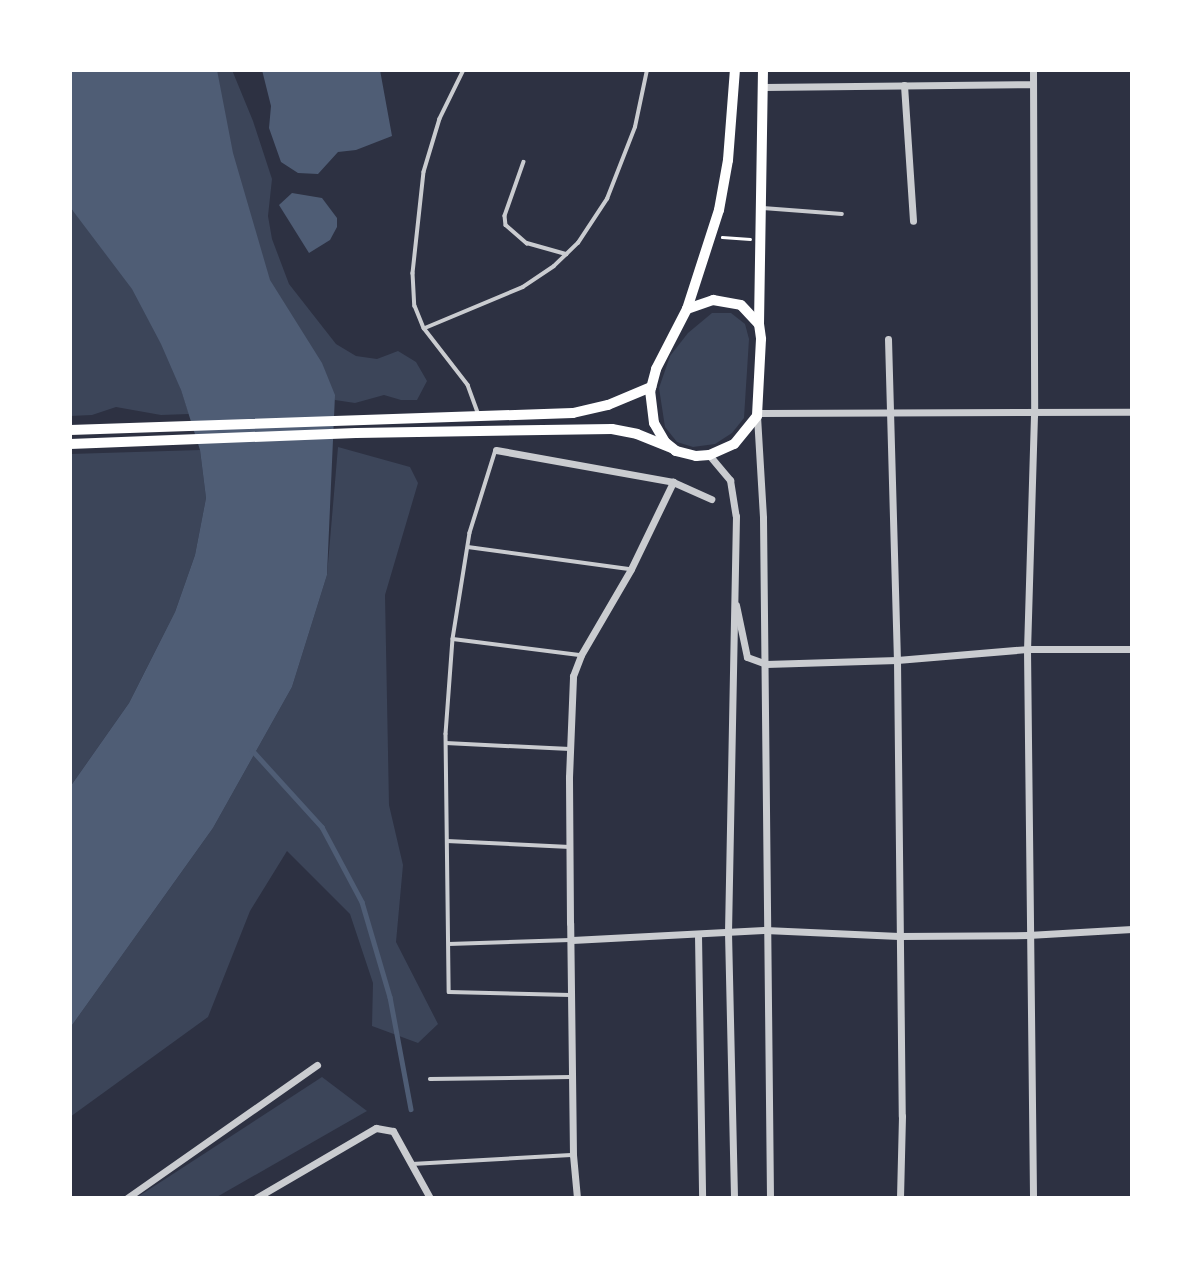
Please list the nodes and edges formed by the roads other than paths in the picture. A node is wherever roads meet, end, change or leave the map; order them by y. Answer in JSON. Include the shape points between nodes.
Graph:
{"nodes":[{"id":1,"x":464,"y":70,"type":"edge"},
{"id":2,"x":647,"y":70,"type":"edge"},
{"id":3,"x":735,"y":70,"type":"edge"},
{"id":4,"x":763,"y":70,"type":"edge"},
{"id":5,"x":1033,"y":70,"type":"edge"},
{"id":6,"x":1033,"y":84,"type":"junction"},
{"id":7,"x":904,"y":85,"type":"junction"},
{"id":8,"x":764,"y":87,"type":"junction"},
{"id":9,"x":524,"y":162,"type":"dead end"},
{"id":10,"x":761,"y":208,"type":"junction"},
{"id":11,"x":842,"y":214,"type":"dead end"},
{"id":12,"x":913,"y":221,"type":"dead end"},
{"id":13,"x":567,"y":255,"type":"junction"},
{"id":14,"x":687,"y":309,"type":"junction"},
{"id":15,"x":759,"y":324,"type":"junction"},
{"id":16,"x":424,"y":328,"type":"junction"},
{"id":17,"x":888,"y":340,"type":"dead end"},
{"id":18,"x":651,"y":387,"type":"junction"},
{"id":19,"x":892,"y":411,"type":"junction"},
{"id":20,"x":1132,"y":412,"type":"edge"},
{"id":21,"x":479,"y":415,"type":"junction"},
{"id":22,"x":757,"y":415,"type":"junction"},
{"id":23,"x":1034,"y":415,"type":"junction"},
{"id":24,"x":70,"y":430,"type":"edge"},
{"id":25,"x":70,"y":444,"type":"edge"},
{"id":26,"x":671,"y":447,"type":"junction"},
{"id":27,"x":496,"y":450,"type":"joint"},
{"id":28,"x":709,"y":455,"type":"junction"},
{"id":29,"x":673,"y":482,"type":"junction"},
{"id":30,"x":711,"y":499,"type":"dead end"},
{"id":31,"x":468,"y":547,"type":"junction"},
{"id":32,"x":631,"y":569,"type":"junction"},
{"id":33,"x":734,"y":597,"type":"junction"},
{"id":34,"x":453,"y":639,"type":"junction"},
{"id":35,"x":1027,"y":649,"type":"junction"},
{"id":36,"x":1132,"y":649,"type":"edge"},
{"id":37,"x":581,"y":655,"type":"junction"},
{"id":38,"x":897,"y":660,"type":"junction"},
{"id":39,"x":766,"y":664,"type":"junction"},
{"id":40,"x":446,"y":743,"type":"junction"},
{"id":41,"x":570,"y":749,"type":"junction"},
{"id":42,"x":447,"y":841,"type":"junction"},
{"id":43,"x":570,"y":847,"type":"junction"},
{"id":44,"x":1132,"y":929,"type":"edge"},
{"id":45,"x":765,"y":930,"type":"junction"},
{"id":46,"x":728,"y":932,"type":"junction"},
{"id":47,"x":698,"y":935,"type":"junction"},
{"id":48,"x":1028,"y":935,"type":"junction"},
{"id":49,"x":899,"y":936,"type":"junction"},
{"id":50,"x":572,"y":940,"type":"junction"},
{"id":51,"x":449,"y":944,"type":"junction"},
{"id":52,"x":572,"y":995,"type":"junction"},
{"id":53,"x":317,"y":1065,"type":"dead end"},
{"id":54,"x":572,"y":1077,"type":"junction"},
{"id":55,"x":430,"y":1079,"type":"dead end"},
{"id":56,"x":573,"y":1155,"type":"junction"},
{"id":57,"x":412,"y":1164,"type":"junction"},
{"id":58,"x":272,"y":1189,"type":"junction"},
{"id":59,"x":127,"y":1198,"type":"edge"},
{"id":60,"x":256,"y":1198,"type":"edge"},
{"id":61,"x":277,"y":1198,"type":"edge"},
{"id":62,"x":430,"y":1198,"type":"edge"},
{"id":63,"x":576,"y":1198,"type":"edge"},
{"id":64,"x":702,"y":1198,"type":"edge"},
{"id":65,"x":734,"y":1198,"type":"edge"},
{"id":66,"x":770,"y":1198,"type":"edge"},
{"id":67,"x":900,"y":1198,"type":"edge"},
{"id":68,"x":1033,"y":1198,"type":"edge"}],
"edges":[{"from":1,"to":16,"type":"lane","via":[[440,119],[424,172],[413,273],[415,306]]},
{"from":2,"to":13,"type":"lane","via":[[635,127],[602,210]]},
{"from":3,"to":14,"type":"main road","via":[[728,160],[712,236]]},
{"from":4,"to":8,"type":"main road"},
{"from":5,"to":6,"type":"street"},
{"from":6,"to":7,"type":"street"},
{"from":6,"to":23,"type":"street"},
{"from":7,"to":8,"type":"street"},
{"from":7,"to":12,"type":"street"},
{"from":8,"to":10,"type":"main road"},
{"from":9,"to":13,"type":"lane","via":[[506,225],[527,243]]},
{"from":10,"to":11,"type":"lane"},
{"from":10,"to":15,"type":"main road"},
{"from":13,"to":16,"type":"lane","via":[[523,287]]},
{"from":14,"to":15,"type":"main road","via":[[713,300],[729,301],[749,311]]},
{"from":14,"to":18,"type":"main road"},
{"from":15,"to":22,"type":"main road"},
{"from":16,"to":21,"type":"lane","via":[[468,385]]},
{"from":17,"to":19,"type":"street"},
{"from":18,"to":21,"type":"main road","via":[[573,413]]},
{"from":18,"to":26,"type":"main road","via":[[654,423]]},
{"from":19,"to":22,"type":"street"},
{"from":19,"to":23,"type":"street"},
{"from":19,"to":38,"type":"street"},
{"from":20,"to":23,"type":"street"},
{"from":21,"to":24,"type":"main road"},
{"from":22,"to":28,"type":"main road","via":[[734,444]]},
{"from":22,"to":39,"type":"street"},
{"from":23,"to":35,"type":"street"},
{"from":25,"to":26,"type":"main road","via":[[612,429]]},
{"from":26,"to":28,"type":"main road","via":[[696,456]]},
{"from":27,"to":29,"type":"street"},
{"from":27,"to":31,"type":"lane"},
{"from":28,"to":33,"type":"street","via":[[730,480],[734,495]]},
{"from":29,"to":30,"type":"street"},
{"from":29,"to":32,"type":"street"},
{"from":31,"to":32,"type":"lane"},
{"from":31,"to":34,"type":"lane"},
{"from":32,"to":37,"type":"street"},
{"from":33,"to":39,"type":"street","via":[[747,657]]},
{"from":33,"to":46,"type":"street"},
{"from":34,"to":37,"type":"lane"},
{"from":34,"to":40,"type":"lane"},
{"from":35,"to":36,"type":"street"},
{"from":35,"to":38,"type":"street"},
{"from":35,"to":48,"type":"street"},
{"from":37,"to":41,"type":"street","via":[[573,676]]},
{"from":38,"to":39,"type":"street"},
{"from":38,"to":49,"type":"street"},
{"from":39,"to":45,"type":"street"},
{"from":40,"to":41,"type":"lane"},
{"from":40,"to":42,"type":"lane"},
{"from":41,"to":43,"type":"street"},
{"from":42,"to":43,"type":"lane"},
{"from":42,"to":51,"type":"lane"},
{"from":43,"to":50,"type":"street"},
{"from":44,"to":48,"type":"street"},
{"from":45,"to":46,"type":"street"},
{"from":45,"to":49,"type":"street"},
{"from":45,"to":66,"type":"street"},
{"from":46,"to":47,"type":"street"},
{"from":46,"to":65,"type":"street"},
{"from":47,"to":50,"type":"street"},
{"from":47,"to":64,"type":"street"},
{"from":48,"to":49,"type":"street"},
{"from":48,"to":68,"type":"street"},
{"from":49,"to":67,"type":"street"},
{"from":50,"to":51,"type":"lane"},
{"from":50,"to":52,"type":"street"},
{"from":51,"to":52,"type":"lane","via":[[449,992]]},
{"from":52,"to":54,"type":"street"},
{"from":53,"to":59,"type":"street"},
{"from":54,"to":55,"type":"lane"},
{"from":54,"to":56,"type":"street"},
{"from":56,"to":57,"type":"lane"},
{"from":56,"to":63,"type":"street"},
{"from":57,"to":58,"type":"street","via":[[393,1131],[376,1128]]},
{"from":57,"to":62,"type":"street"},
{"from":58,"to":60,"type":"street"},
{"from":58,"to":61,"type":"street"}]}
